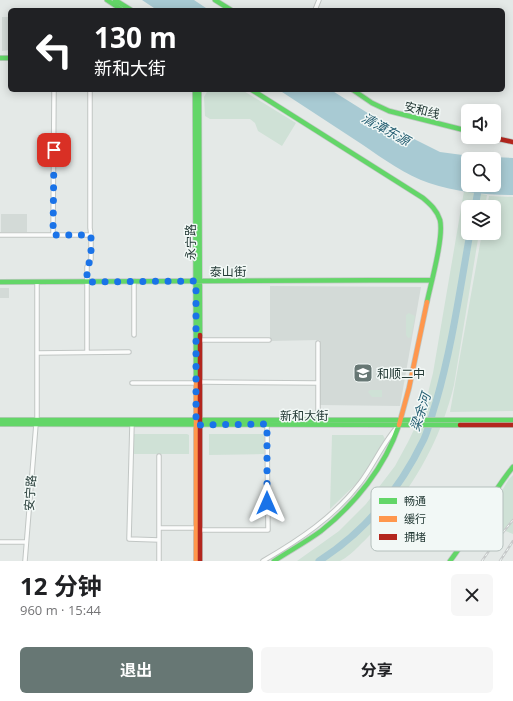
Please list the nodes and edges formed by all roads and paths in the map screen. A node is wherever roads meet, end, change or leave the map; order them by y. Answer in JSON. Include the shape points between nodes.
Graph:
{"nodes":[{"id":1,"x":107,"y":0,"type":"edge"},
{"id":2,"x":115,"y":0,"type":"edge"},
{"id":3,"x":215,"y":0,"type":"edge"},
{"id":4,"x":119,"y":8,"type":"edge"},
{"id":5,"x":128,"y":8,"type":"edge"},
{"id":6,"x":227,"y":8,"type":"edge"},
{"id":7,"x":54,"y":92,"type":"edge"},
{"id":8,"x":90,"y":92,"type":"edge"},
{"id":9,"x":199,"y":92,"type":"edge"},
{"id":10,"x":255,"y":92,"type":"edge"},
{"id":11,"x":356,"y":92,"type":"edge"},
{"id":12,"x":461,"y":130,"type":"edge"},
{"id":13,"x":501,"y":139,"type":"edge"},
{"id":14,"x":513,"y":142,"type":"edge"},
{"id":15,"x":0,"y":235,"type":"edge"},
{"id":16,"x":53,"y":235,"type":"junction"},
{"id":17,"x":91,"y":235,"type":"junction"},
{"id":18,"x":432,"y":280,"type":"junction"},
{"id":19,"x":134,"y":281,"type":"junction"},
{"id":20,"x":198,"y":281,"type":"junction"},
{"id":21,"x":0,"y":282,"type":"edge"},
{"id":22,"x":37,"y":282,"type":"junction"},
{"id":23,"x":87,"y":282,"type":"junction"},
{"id":24,"x":134,"y":335,"type":"dead end"},
{"id":25,"x":200,"y":340,"type":"junction"},
{"id":26,"x":269,"y":340,"type":"dead end"},
{"id":27,"x":318,"y":343,"type":"dead end"},
{"id":28,"x":87,"y":352,"type":"junction"},
{"id":29,"x":129,"y":352,"type":"dead end"},
{"id":30,"x":37,"y":353,"type":"junction"},
{"id":31,"x":132,"y":383,"type":"dead end"},
{"id":32,"x":198,"y":383,"type":"junction"},
{"id":33,"x":318,"y":383,"type":"junction"},
{"id":34,"x":0,"y":420,"type":"edge"},
{"id":35,"x":318,"y":420,"type":"junction"},
{"id":36,"x":513,"y":420,"type":"edge"},
{"id":37,"x":36,"y":422,"type":"junction"},
{"id":38,"x":198,"y":422,"type":"junction"},
{"id":39,"x":400,"y":422,"type":"junction"},
{"id":40,"x":445,"y":422,"type":"junction"},
{"id":41,"x":0,"y":424,"type":"edge"},
{"id":42,"x":132,"y":424,"type":"junction"},
{"id":43,"x":267,"y":424,"type":"junction"},
{"id":44,"x":513,"y":425,"type":"edge"},
{"id":45,"x":159,"y":456,"type":"dead end"},
{"id":46,"x":513,"y":467,"type":"edge"},
{"id":47,"x":499,"y":487,"type":"edge"},
{"id":48,"x":159,"y":528,"type":"junction"},
{"id":49,"x":198,"y":529,"type":"junction"},
{"id":50,"x":159,"y":540,"type":"junction"},
{"id":51,"x":0,"y":542,"type":"edge"},
{"id":52,"x":26,"y":542,"type":"junction"},
{"id":53,"x":458,"y":551,"type":"edge"},
{"id":54,"x":25,"y":561,"type":"edge"},
{"id":55,"x":159,"y":561,"type":"edge"},
{"id":56,"x":196,"y":561,"type":"edge"},
{"id":57,"x":200,"y":561,"type":"edge"},
{"id":58,"x":263,"y":561,"type":"edge"},
{"id":59,"x":274,"y":561,"type":"edge"},
{"id":60,"x":450,"y":561,"type":"edge"}],
"edges":[{"from":1,"to":4,"type":"main road"},
{"from":2,"to":5,"type":"main road"},
{"from":3,"to":6,"type":"main road"},
{"from":7,"to":16,"type":"street"},
{"from":8,"to":17,"type":"street"},
{"from":9,"to":20,"type":"main road","name":"永宁路"},
{"from":10,"to":18,"type":"main road","via":[[434,207],[440,225]]},
{"from":11,"to":12,"type":"main road","name":"安和线","via":[[389,111]]},
{"from":13,"to":14,"type":"main road"},
{"from":15,"to":16,"type":"street"},
{"from":16,"to":17,"type":"street"},
{"from":17,"to":23,"type":"street","via":[[91,259],[87,267]]},
{"from":18,"to":20,"type":"main road","name":"泰山街"},
{"from":18,"to":39,"type":"main road"},
{"from":19,"to":20,"type":"main road","name":"泰山街"},
{"from":19,"to":23,"type":"main road","name":"泰山街"},
{"from":19,"to":24,"type":"street"},
{"from":20,"to":25,"type":"main road","name":"永宁路"},
{"from":20,"to":32,"type":"main road","name":"永宁路"},
{"from":21,"to":22,"type":"main road","name":"泰山街"},
{"from":22,"to":23,"type":"main road","name":"泰山街"},
{"from":22,"to":30,"type":"street","name":"安宁路"},
{"from":23,"to":28,"type":"street"},
{"from":25,"to":26,"type":"street"},
{"from":25,"to":32,"type":"main road","name":"永宁路"},
{"from":27,"to":33,"type":"street"},
{"from":28,"to":29,"type":"street"},
{"from":28,"to":30,"type":"street"},
{"from":30,"to":37,"type":"street","name":"安宁路"},
{"from":31,"to":32,"type":"street"},
{"from":32,"to":33,"type":"street"},
{"from":32,"to":38,"type":"main road","name":"永宁路"},
{"from":33,"to":35,"type":"street"},
{"from":34,"to":37,"type":"main road","name":"新和大街"},
{"from":35,"to":38,"type":"main road","name":"新和大街"},
{"from":35,"to":39,"type":"main road","name":"新和大街"},
{"from":36,"to":40,"type":"main road","name":"新和大街"},
{"from":37,"to":38,"type":"main road","name":"新和大街"},
{"from":37,"to":41,"type":"main road","name":"新和大街"},
{"from":37,"to":42,"type":"main road","name":"新和大街"},
{"from":37,"to":52,"type":"street","name":"安宁路"},
{"from":38,"to":42,"type":"main road","name":"新和大街"},
{"from":38,"to":43,"type":"main road","name":"新和大街"},
{"from":38,"to":49,"type":"main road","name":"永宁路"},
{"from":39,"to":40,"type":"main road","name":"新和大街"},
{"from":39,"to":43,"type":"main road","name":"新和大街"},
{"from":39,"to":58,"type":"street","via":[[365,476],[347,498],[317,526]]},
{"from":39,"to":59,"type":"main road","via":[[386,454],[352,500],[320,531]]},
{"from":40,"to":44,"type":"main road","name":"新和大街"},
{"from":42,"to":50,"type":"street","via":[[129,539]]},
{"from":43,"to":49,"type":"street","via":[[268,530]]},
{"from":45,"to":48,"type":"street"},
{"from":46,"to":47,"type":"main road"},
{"from":48,"to":49,"type":"street"},
{"from":48,"to":50,"type":"street"},
{"from":49,"to":56,"type":"main road","name":"永宁路"},
{"from":49,"to":57,"type":"main road","name":"永宁路"},
{"from":50,"to":55,"type":"street"},
{"from":51,"to":52,"type":"street"},
{"from":52,"to":54,"type":"street","name":"安宁路"},
{"from":53,"to":60,"type":"main road"}]}
